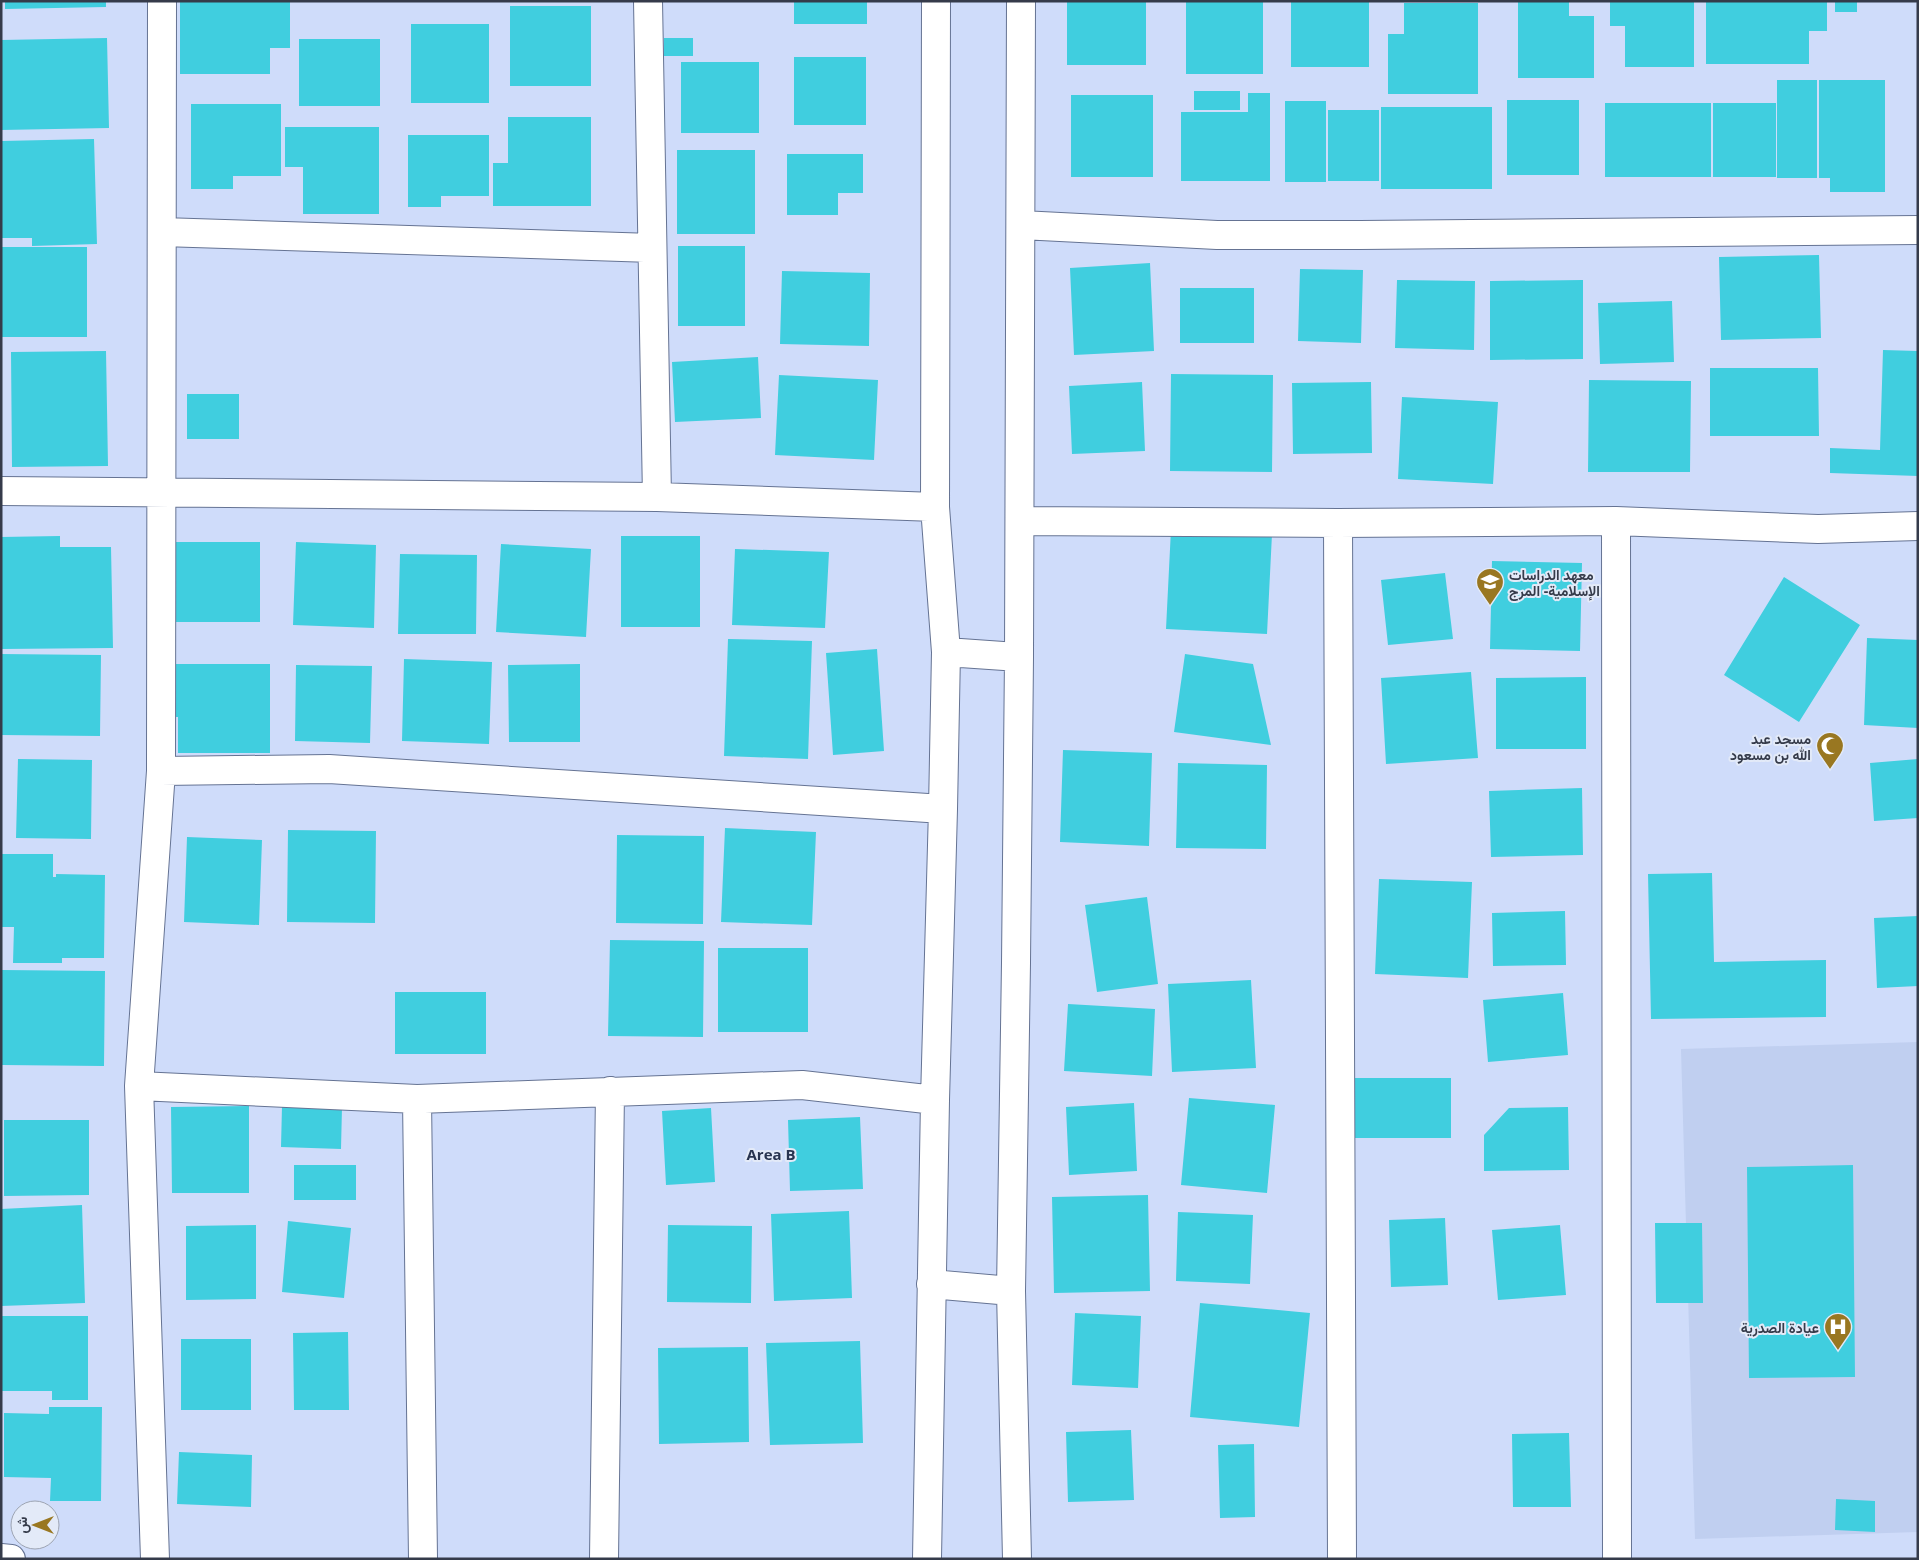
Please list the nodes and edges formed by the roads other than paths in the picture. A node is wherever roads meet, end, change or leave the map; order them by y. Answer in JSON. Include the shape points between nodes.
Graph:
{"nodes":[{"id":1,"x":162,"y":1,"type":"edge"},
{"id":2,"x":648,"y":1,"type":"edge"},
{"id":3,"x":936,"y":1,"type":"edge"},
{"id":4,"x":1021,"y":1,"type":"edge"},
{"id":5,"x":1021,"y":225,"type":"junction"},
{"id":6,"x":1918,"y":230,"type":"edge"},
{"id":7,"x":162,"y":232,"type":"junction"},
{"id":8,"x":652,"y":248,"type":"junction"},
{"id":9,"x":1,"y":491,"type":"edge"},
{"id":10,"x":162,"y":491,"type":"junction"},
{"id":11,"x":657,"y":498,"type":"junction"},
{"id":12,"x":935,"y":507,"type":"junction"},
{"id":13,"x":1020,"y":521,"type":"junction"},
{"id":14,"x":1616,"y":521,"type":"junction"},
{"id":15,"x":1338,"y":523,"type":"junction"},
{"id":16,"x":1918,"y":526,"type":"edge"},
{"id":17,"x":946,"y":652,"type":"junction"},
{"id":18,"x":1019,"y":657,"type":"junction"},
{"id":19,"x":161,"y":771,"type":"junction"},
{"id":20,"x":944,"y":809,"type":"junction"},
{"id":21,"x":139,"y":1086,"type":"junction"},
{"id":22,"x":610,"y":1092,"type":"junction"},
{"id":23,"x":417,"y":1099,"type":"junction"},
{"id":24,"x":935,"y":1100,"type":"junction"},
{"id":25,"x":931,"y":1284,"type":"junction"},
{"id":26,"x":1011,"y":1291,"type":"junction"},
{"id":27,"x":1,"y":1558,"type":"edge"},
{"id":28,"x":10,"y":1559,"type":"edge"},
{"id":29,"x":155,"y":1559,"type":"edge"},
{"id":30,"x":423,"y":1559,"type":"edge"},
{"id":31,"x":604,"y":1559,"type":"edge"},
{"id":32,"x":927,"y":1559,"type":"edge"},
{"id":33,"x":1017,"y":1559,"type":"edge"},
{"id":34,"x":1342,"y":1559,"type":"edge"},
{"id":35,"x":1618,"y":1559,"type":"edge"}],
"edges":[{"from":1,"to":7,"type":"street"},
{"from":2,"to":8,"type":"street"},
{"from":3,"to":12,"type":"street"},
{"from":4,"to":5,"type":"street"},
{"from":5,"to":6,"type":"street","via":[[1236,235]]},
{"from":5,"to":13,"type":"street"},
{"from":7,"to":8,"type":"street"},
{"from":7,"to":10,"type":"street"},
{"from":8,"to":11,"type":"street"},
{"from":9,"to":10,"type":"street"},
{"from":10,"to":11,"type":"street"},
{"from":10,"to":19,"type":"street"},
{"from":11,"to":12,"type":"street"},
{"from":12,"to":17,"type":"street"},
{"from":13,"to":15,"type":"street"},
{"from":13,"to":18,"type":"street"},
{"from":14,"to":15,"type":"street"},
{"from":14,"to":16,"type":"street","via":[[1818,530]]},
{"from":14,"to":35,"type":"street"},
{"from":15,"to":34,"type":"street"},
{"from":17,"to":18,"type":"street"},
{"from":17,"to":20,"type":"street"},
{"from":18,"to":26,"type":"street"},
{"from":19,"to":20,"type":"street","via":[[329,769]]},
{"from":19,"to":21,"type":"street"},
{"from":20,"to":24,"type":"street"},
{"from":21,"to":23,"type":"street"},
{"from":21,"to":29,"type":"street"},
{"from":22,"to":23,"type":"street"},
{"from":22,"to":24,"type":"street","via":[[802,1085]]},
{"from":22,"to":31,"type":"street"},
{"from":23,"to":30,"type":"street"},
{"from":24,"to":25,"type":"street"},
{"from":25,"to":26,"type":"street"},
{"from":25,"to":32,"type":"street"},
{"from":26,"to":33,"type":"street"},
{"from":27,"to":28,"type":"street"}]}
